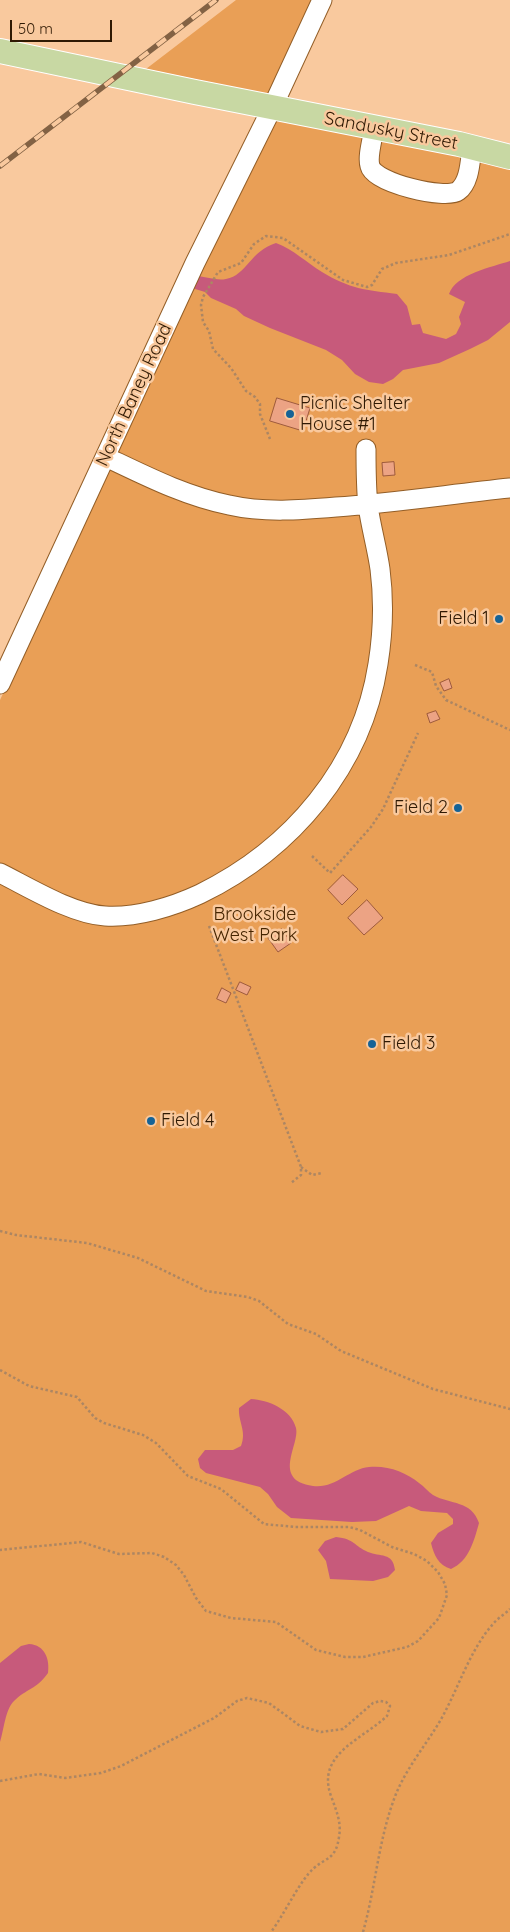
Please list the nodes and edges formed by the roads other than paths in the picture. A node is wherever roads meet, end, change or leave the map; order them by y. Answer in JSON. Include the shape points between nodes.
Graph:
{"nodes":[{"id":1,"x":322,"y":0,"type":"edge"},
{"id":2,"x":0,"y":50,"type":"edge"},
{"id":3,"x":272,"y":108,"type":"junction"},
{"id":4,"x":374,"y":128,"type":"junction"},
{"id":5,"x":472,"y":148,"type":"junction"},
{"id":6,"x":510,"y":157,"type":"edge"},
{"id":7,"x":366,"y":449,"type":"dead end"},
{"id":8,"x":106,"y":457,"type":"junction"},
{"id":9,"x":510,"y":488,"type":"edge"},
{"id":10,"x":368,"y":504,"type":"junction"},
{"id":11,"x":0,"y":684,"type":"edge"},
{"id":12,"x":0,"y":873,"type":"edge"}],
"edges":[{"from":1,"to":3,"type":"street","name":"North Baney Road"},
{"from":2,"to":3,"type":"main road","name":"Sandusky Street"},
{"from":3,"to":4,"type":"main road","name":"Sandusky Street"},
{"from":3,"to":8,"type":"street","name":"North Baney Road","via":[[195,263]]},
{"from":4,"to":5,"type":"main road","name":"Sandusky Street"},
{"from":4,"to":5,"type":"street","via":[[370,166],[374,174],[401,185],[444,194],[452,194],[463,186]]},
{"from":5,"to":6,"type":"main road","name":"Sandusky Street"},
{"from":7,"to":10,"type":"street"},
{"from":8,"to":10,"type":"street","via":[[163,484],[231,506],[294,510]]},
{"from":8,"to":11,"type":"street","name":"North Baney Road"},
{"from":9,"to":10,"type":"street"},
{"from":10,"to":12,"type":"street","via":[[382,592],[381,643],[374,682],[345,760],[296,826],[266,855],[212,888],[171,905],[136,914],[91,914]]}]}
